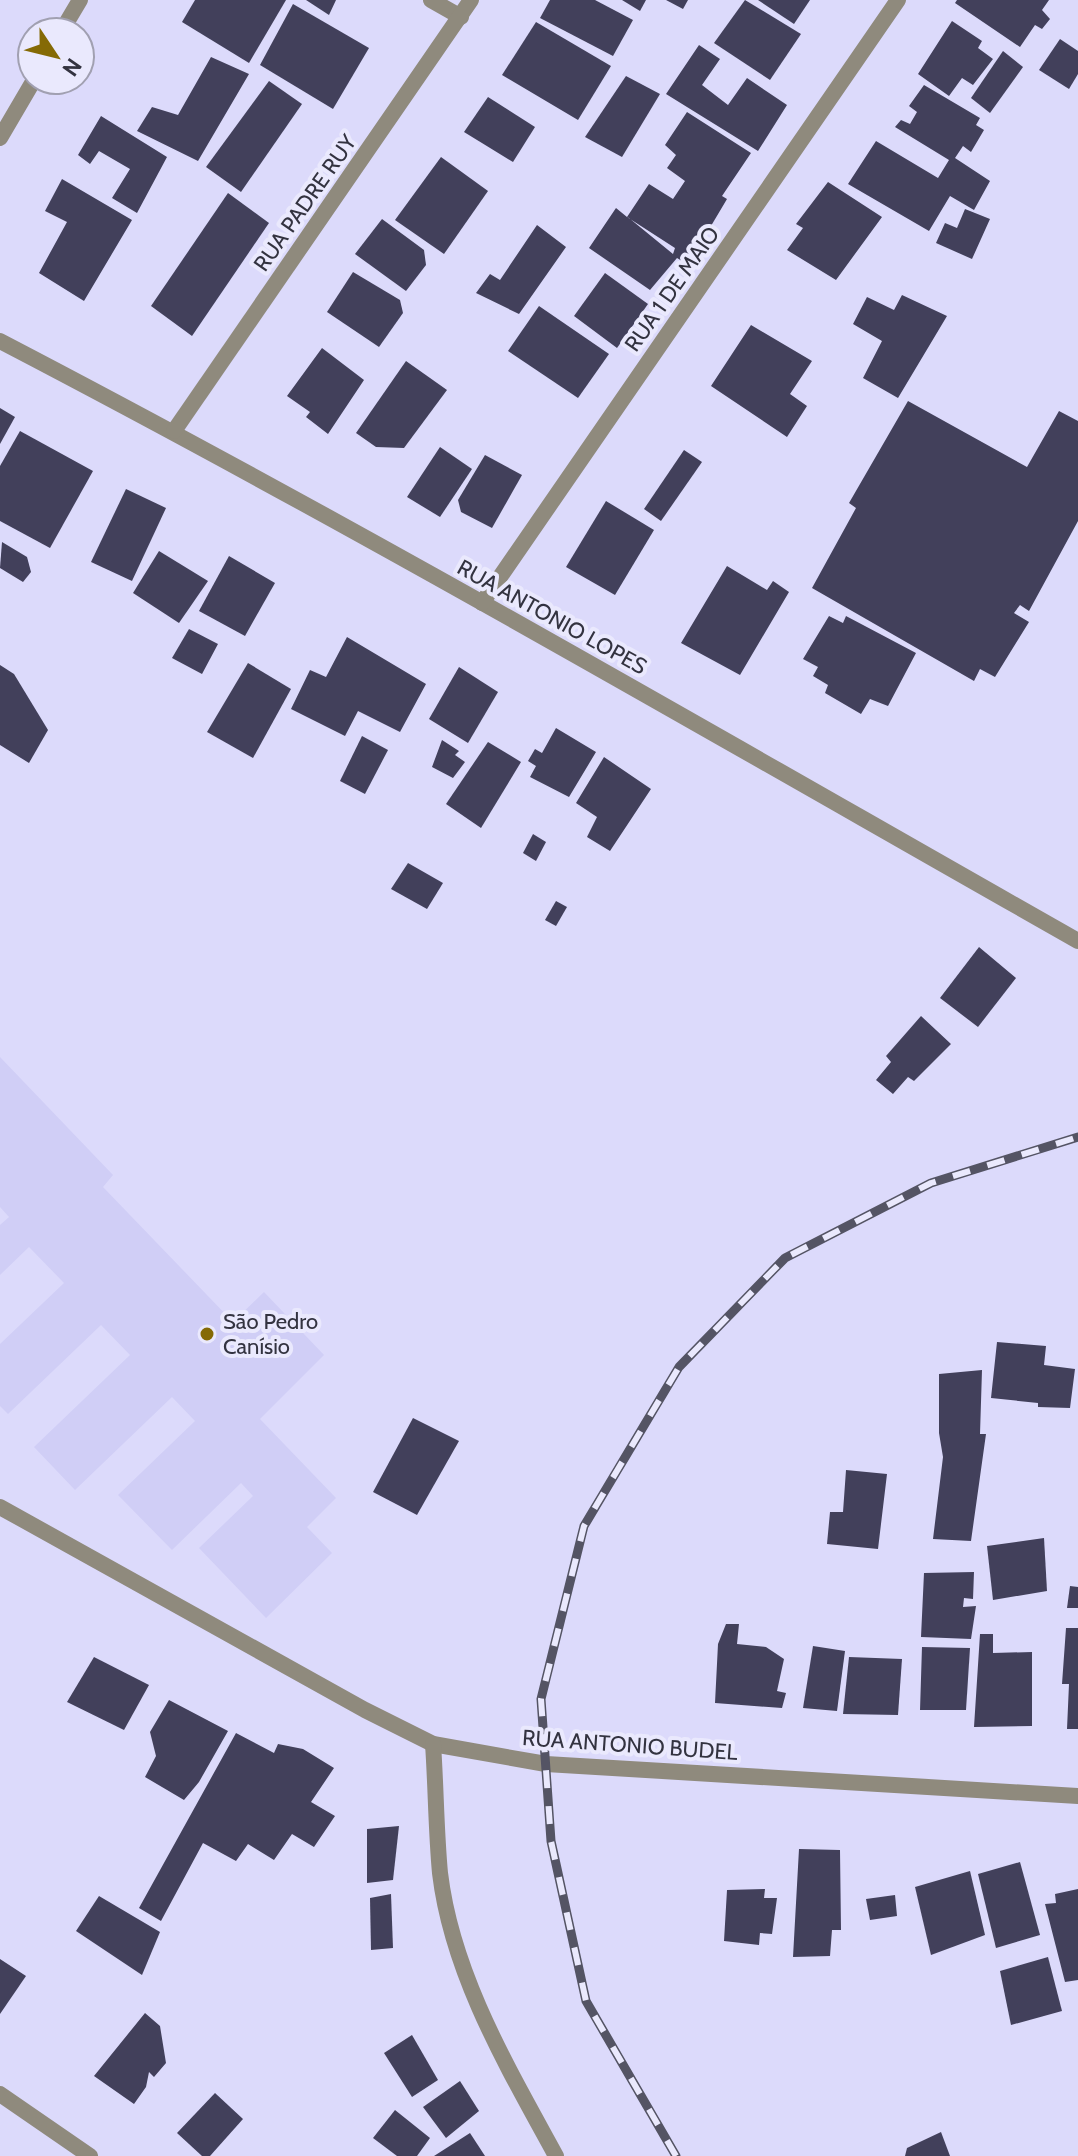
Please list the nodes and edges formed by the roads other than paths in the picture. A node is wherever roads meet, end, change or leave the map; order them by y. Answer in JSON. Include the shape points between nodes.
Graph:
{"nodes":[{"id":1,"x":431,"y":0,"type":"edge"},
{"id":2,"x":471,"y":0,"type":"edge"},
{"id":3,"x":898,"y":0,"type":"edge"},
{"id":4,"x":461,"y":17,"type":"junction"},
{"id":5,"x":25,"y":96,"type":"edge"},
{"id":6,"x":0,"y":138,"type":"edge"},
{"id":7,"x":0,"y":341,"type":"edge"},
{"id":8,"x":174,"y":431,"type":"junction"},
{"id":9,"x":482,"y":603,"type":"junction"},
{"id":10,"x":1078,"y":941,"type":"edge"},
{"id":11,"x":0,"y":1507,"type":"edge"},
{"id":12,"x":433,"y":1744,"type":"junction"},
{"id":13,"x":1078,"y":1796,"type":"edge"},
{"id":14,"x":0,"y":2094,"type":"edge"},
{"id":15,"x":90,"y":2156,"type":"edge"},
{"id":16,"x":556,"y":2156,"type":"edge"}],
"edges":[{"from":1,"to":4,"type":"street"},
{"from":2,"to":4,"type":"street","name":"RUA PADRE RUY"},
{"from":3,"to":9,"type":"street","name":"RUA 1 DE MAIO"},
{"from":4,"to":8,"type":"street","name":"RUA PADRE RUY"},
{"from":5,"to":6,"type":"street"},
{"from":7,"to":8,"type":"street","name":"RUA ANTONIO LOPES"},
{"from":8,"to":9,"type":"street","name":"RUA ANTONIO LOPES"},
{"from":9,"to":10,"type":"street","name":"RUA ANTONIO LOPES"},
{"from":11,"to":12,"type":"street","name":"RUA ANTONIO BUDEL"},
{"from":12,"to":13,"type":"street","name":"RUA ANTONIO BUDEL","via":[[546,1764]]},
{"from":12,"to":16,"type":"street","via":[[440,1875],[462,1966],[509,2071]]},
{"from":14,"to":15,"type":"street"}]}
